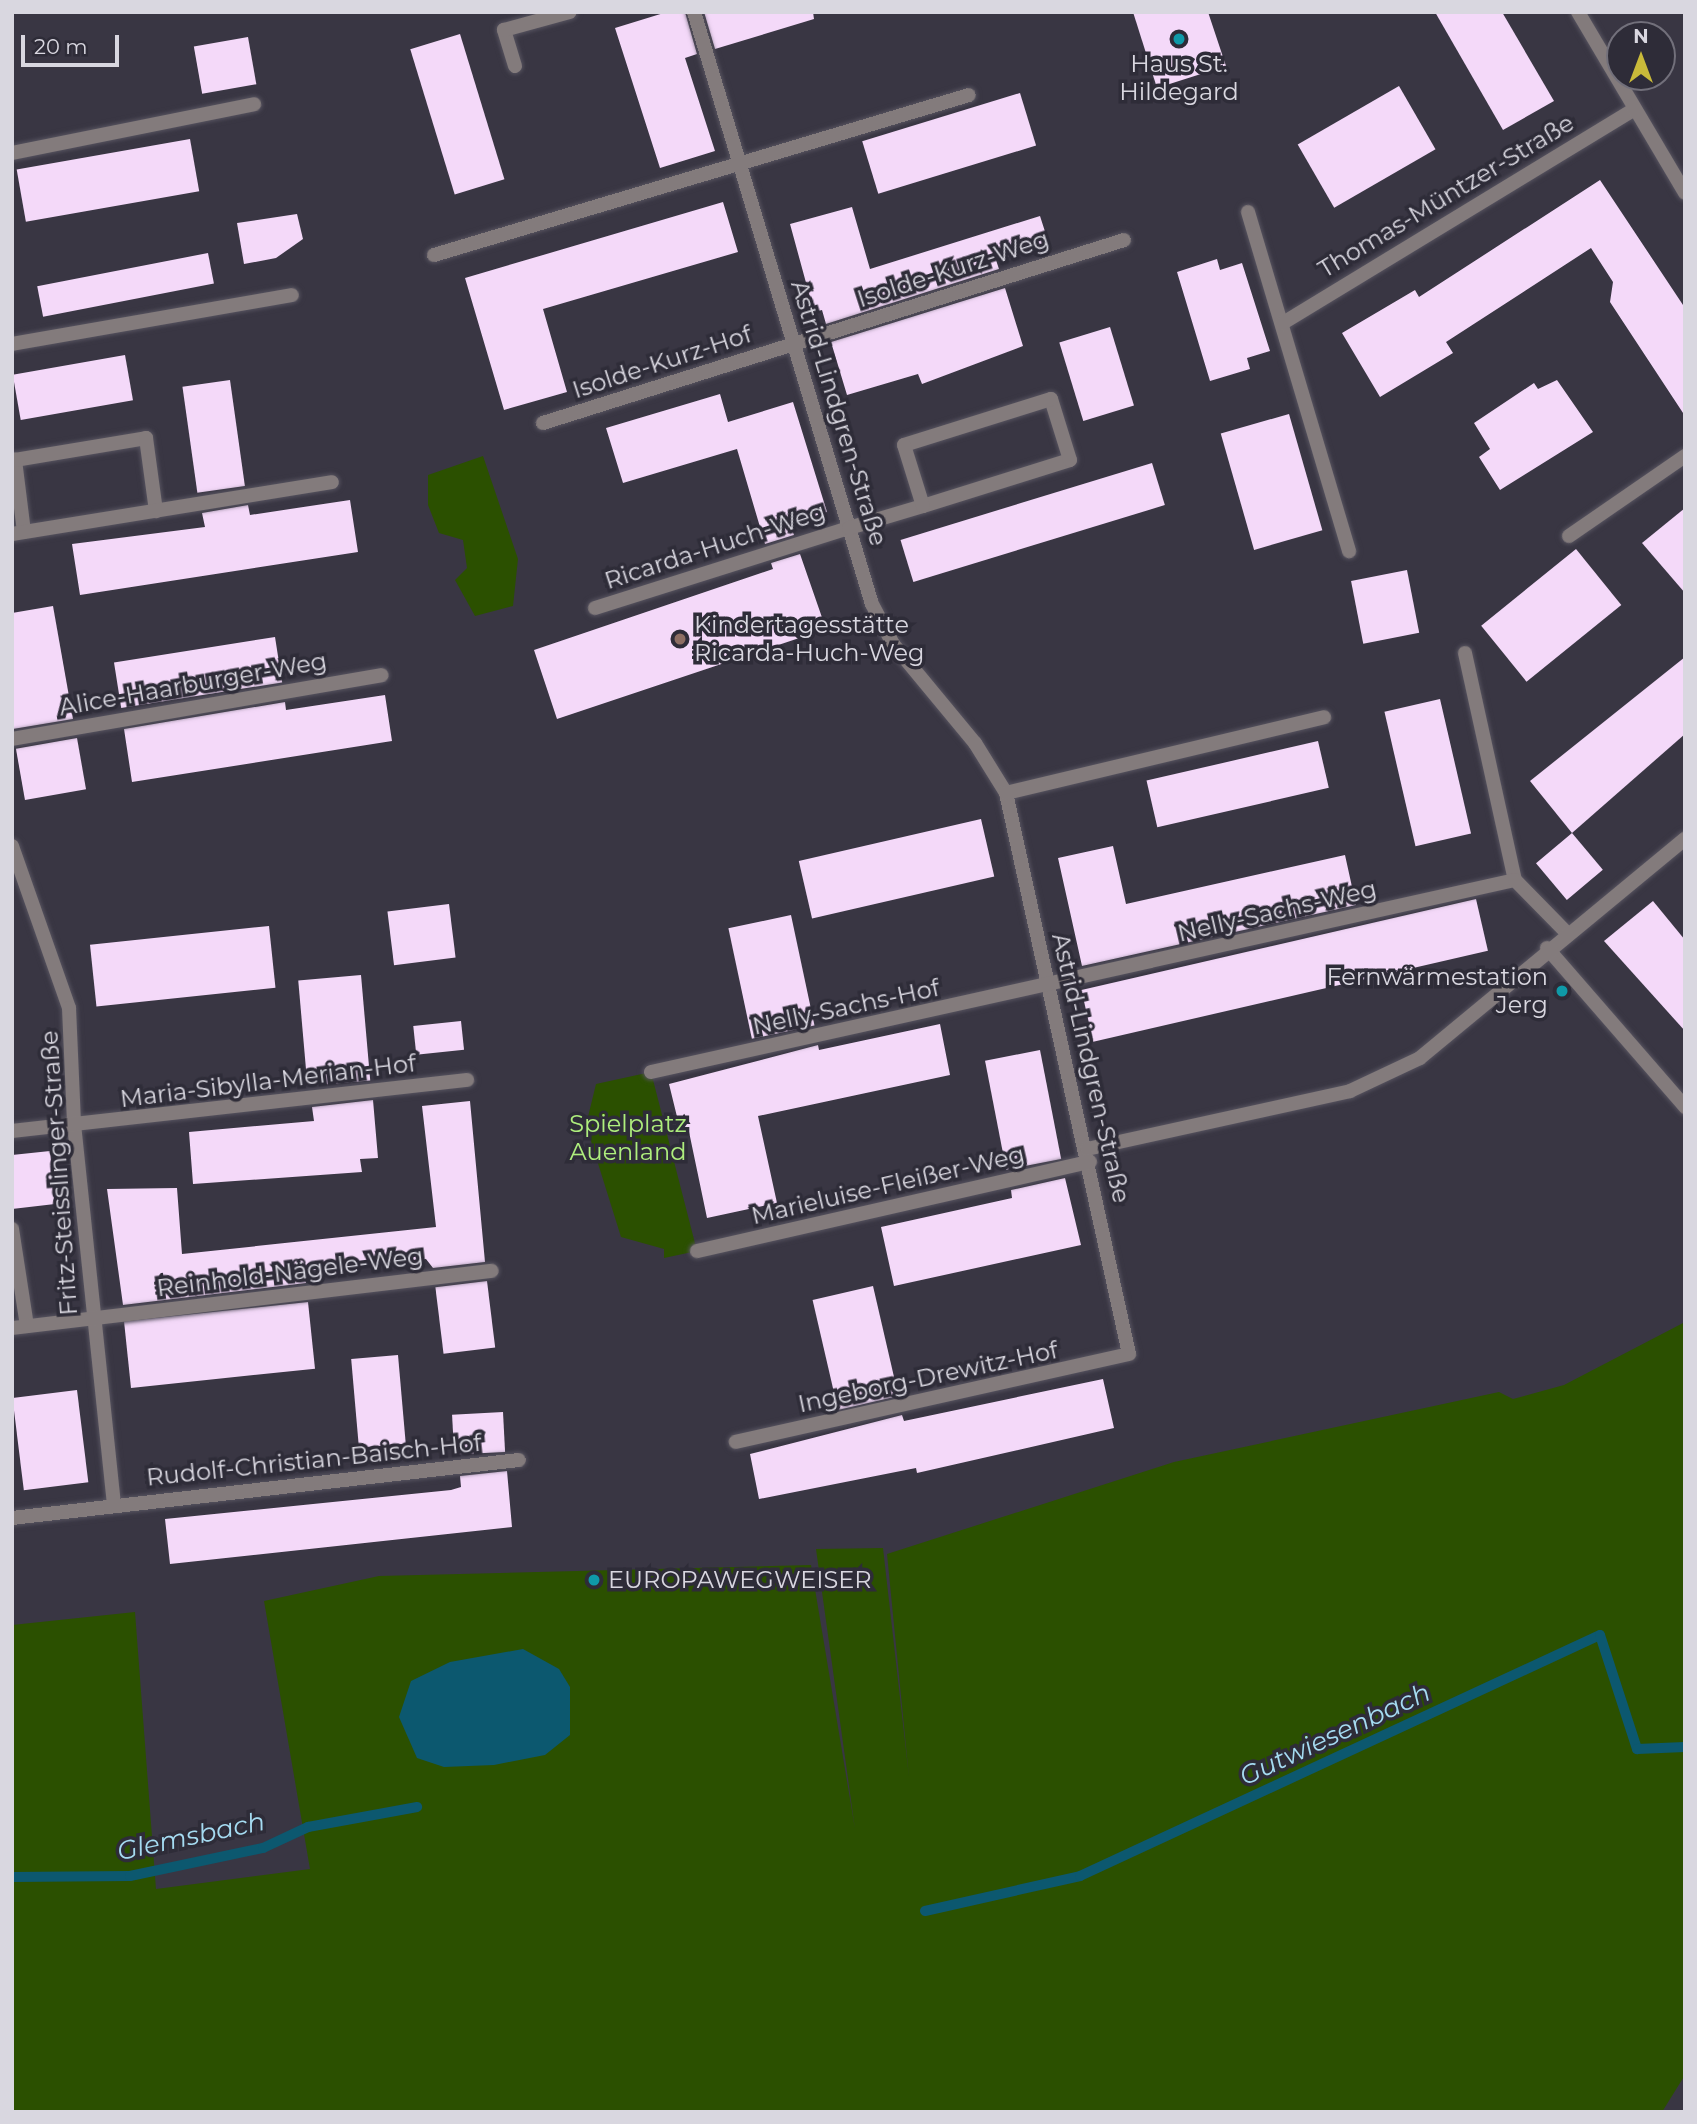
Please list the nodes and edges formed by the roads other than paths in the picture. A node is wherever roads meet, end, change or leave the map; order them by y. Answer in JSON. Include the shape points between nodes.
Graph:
{"nodes":[{"id":1,"x":570,"y":12,"type":"edge"},
{"id":2,"x":694,"y":12,"type":"edge"},
{"id":3,"x":1578,"y":12,"type":"edge"},
{"id":4,"x":515,"y":66,"type":"dead end"},
{"id":5,"x":969,"y":95,"type":"dead end"},
{"id":6,"x":254,"y":104,"type":"dead end"},
{"id":7,"x":1634,"y":110,"type":"junction"},
{"id":8,"x":12,"y":153,"type":"edge"},
{"id":9,"x":738,"y":161,"type":"junction"},
{"id":10,"x":1685,"y":193,"type":"edge"},
{"id":11,"x":1248,"y":212,"type":"dead end"},
{"id":12,"x":1124,"y":240,"type":"dead end"},
{"id":13,"x":434,"y":255,"type":"dead end"},
{"id":14,"x":292,"y":295,"type":"dead end"},
{"id":15,"x":1283,"y":323,"type":"junction"},
{"id":16,"x":796,"y":343,"type":"junction"},
{"id":17,"x":12,"y":344,"type":"edge"},
{"id":18,"x":542,"y":423,"type":"dead end"},
{"id":19,"x":1685,"y":456,"type":"edge"},
{"id":20,"x":332,"y":482,"type":"dead end"},
{"id":21,"x":923,"y":506,"type":"junction"},
{"id":22,"x":156,"y":511,"type":"junction"},
{"id":23,"x":849,"y":528,"type":"junction"},
{"id":24,"x":18,"y":533,"type":"edge"},
{"id":25,"x":1569,"y":536,"type":"dead end"},
{"id":26,"x":1349,"y":551,"type":"dead end"},
{"id":27,"x":595,"y":608,"type":"dead end"},
{"id":28,"x":1465,"y":653,"type":"dead end"},
{"id":29,"x":382,"y":675,"type":"dead end"},
{"id":30,"x":1324,"y":717,"type":"dead end"},
{"id":31,"x":12,"y":739,"type":"edge"},
{"id":32,"x":1006,"y":793,"type":"junction"},
{"id":33,"x":1685,"y":839,"type":"edge"},
{"id":34,"x":12,"y":846,"type":"edge"},
{"id":35,"x":1516,"y":880,"type":"junction"},
{"id":36,"x":1566,"y":932,"type":"junction"},
{"id":37,"x":1547,"y":948,"type":"junction"},
{"id":38,"x":1049,"y":987,"type":"junction"},
{"id":39,"x":651,"y":1072,"type":"dead end"},
{"id":40,"x":467,"y":1080,"type":"dead end"},
{"id":41,"x":1685,"y":1107,"type":"edge"},
{"id":42,"x":74,"y":1124,"type":"junction"},
{"id":43,"x":12,"y":1131,"type":"edge"},
{"id":44,"x":1088,"y":1156,"type":"junction"},
{"id":45,"x":12,"y":1229,"type":"edge"},
{"id":46,"x":696,"y":1251,"type":"dead end"},
{"id":47,"x":492,"y":1271,"type":"dead end"},
{"id":48,"x":93,"y":1318,"type":"junction"},
{"id":49,"x":19,"y":1327,"type":"edge"},
{"id":50,"x":1129,"y":1354,"type":"joint"},
{"id":51,"x":736,"y":1442,"type":"dead end"},
{"id":52,"x":519,"y":1460,"type":"dead end"},
{"id":53,"x":114,"y":1506,"type":"junction"},
{"id":54,"x":12,"y":1518,"type":"edge"}],
"edges":[{"from":1,"to":4,"type":"street","via":[[504,30]]},
{"from":2,"to":9,"type":"street","name":"Astrid-Lindgren-Straße"},
{"from":3,"to":7,"type":"street"},
{"from":5,"to":9,"type":"street"},
{"from":6,"to":8,"type":"street"},
{"from":7,"to":10,"type":"street"},
{"from":7,"to":15,"type":"street","name":"Thomas-Müntzer-Straße"},
{"from":9,"to":13,"type":"street"},
{"from":9,"to":16,"type":"street","name":"Astrid-Lindgren-Straße"},
{"from":11,"to":15,"type":"street"},
{"from":12,"to":16,"type":"street","name":"Isolde-Kurz-Weg"},
{"from":14,"to":17,"type":"street"},
{"from":15,"to":26,"type":"street"},
{"from":16,"to":18,"type":"street","name":"Isolde-Kurz-Hof"},
{"from":16,"to":23,"type":"street","name":"Astrid-Lindgren-Straße"},
{"from":19,"to":25,"type":"street"},
{"from":20,"to":22,"type":"street"},
{"from":21,"to":21,"type":"street","name":"Ricarda-Huch-Weg","via":[[904,445],[1051,399],[1070,460]]},
{"from":21,"to":23,"type":"street","name":"Ricarda-Huch-Weg"},
{"from":22,"to":24,"type":"street"},
{"from":22,"to":24,"type":"street","via":[[146,438],[15,460]]},
{"from":23,"to":27,"type":"street","name":"Ricarda-Huch-Weg"},
{"from":23,"to":32,"type":"street","name":"Astrid-Lindgren-Straße","via":[[872,604],[893,644],[975,743]]},
{"from":28,"to":35,"type":"street"},
{"from":29,"to":31,"type":"street","name":"Alice-Haarburger-Weg"},
{"from":30,"to":32,"type":"street"},
{"from":32,"to":38,"type":"street","name":"Astrid-Lindgren-Straße"},
{"from":33,"to":36,"type":"street","name":"Marieluise-Fleißer-Weg"},
{"from":34,"to":42,"type":"street","name":"Fritz-Steisslinger-Straße","via":[[69,1008]]},
{"from":35,"to":36,"type":"street"},
{"from":35,"to":38,"type":"street","name":"Nelly-Sachs-Weg"},
{"from":36,"to":37,"type":"street","name":"Marieluise-Fleißer-Weg"},
{"from":37,"to":41,"type":"street"},
{"from":37,"to":44,"type":"street","name":"Marieluise-Fleißer-Weg","via":[[1420,1058],[1350,1091]]},
{"from":38,"to":39,"type":"street","name":"Nelly-Sachs-Hof"},
{"from":38,"to":44,"type":"street","name":"Astrid-Lindgren-Straße"},
{"from":40,"to":42,"type":"street","name":"Maria-Sibylla-Merian-Hof"},
{"from":42,"to":43,"type":"street","name":"Maria-Sibylla-Merian-Hof"},
{"from":42,"to":48,"type":"street","name":"Fritz-Steisslinger-Straße"},
{"from":44,"to":46,"type":"street","name":"Marieluise-Fleißer-Weg"},
{"from":44,"to":50,"type":"street","name":"Astrid-Lindgren-Straße"},
{"from":45,"to":49,"type":"street"},
{"from":47,"to":48,"type":"street","name":"Reinhold-Nägele-Weg"},
{"from":48,"to":49,"type":"street","name":"Reinhold-Nägele-Weg"},
{"from":48,"to":53,"type":"street","name":"Fritz-Steisslinger-Straße"},
{"from":50,"to":51,"type":"street","name":"Ingeborg-Drewitz-Hof"},
{"from":52,"to":53,"type":"street","name":"Rudolf-Christian-Baisch-Hof"},
{"from":53,"to":54,"type":"street","name":"Rudolf-Christian-Baisch-Hof"}]}
